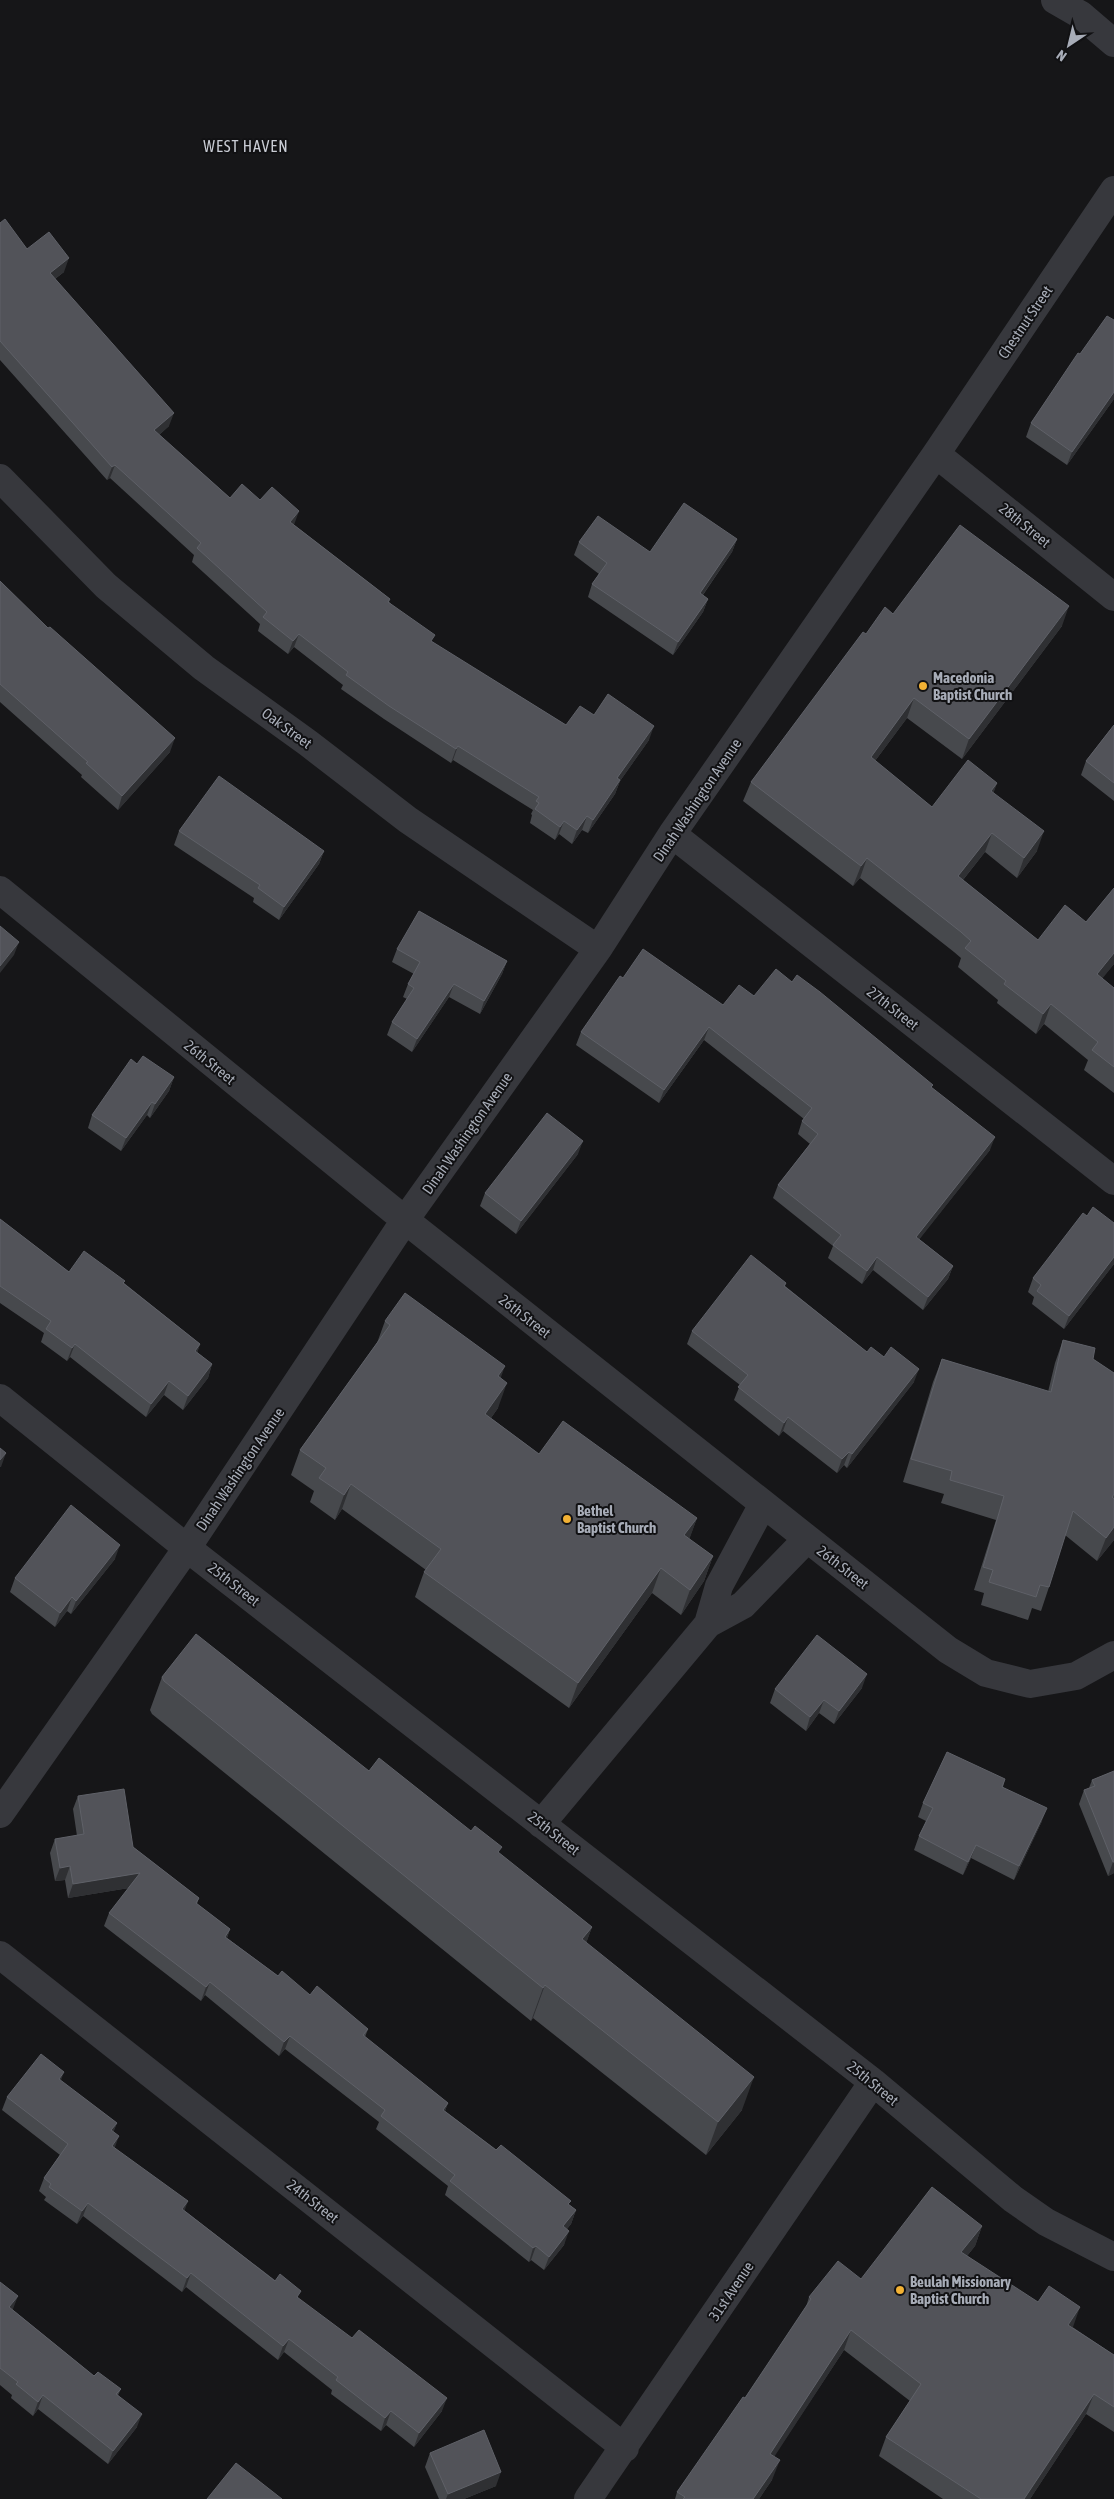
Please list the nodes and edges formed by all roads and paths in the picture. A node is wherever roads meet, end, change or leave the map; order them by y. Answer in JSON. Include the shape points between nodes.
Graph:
{"nodes":[{"id":1,"x":1055,"y":0,"type":"edge"},
{"id":2,"x":1114,"y":42,"type":"edge"},
{"id":3,"x":1114,"y":190,"type":"edge"},
{"id":4,"x":936,"y":454,"type":"junction"},
{"id":5,"x":0,"y":478,"type":"edge"},
{"id":6,"x":1114,"y":597,"type":"edge"},
{"id":7,"x":672,"y":834,"type":"junction"},
{"id":8,"x":0,"y":890,"type":"edge"},
{"id":9,"x":598,"y":949,"type":"junction"},
{"id":10,"x":1114,"y":1181,"type":"edge"},
{"id":11,"x":405,"y":1220,"type":"junction"},
{"id":12,"x":0,"y":1398,"type":"edge"},
{"id":13,"x":763,"y":1504,"type":"junction"},
{"id":14,"x":808,"y":1539,"type":"junction"},
{"id":15,"x":187,"y":1548,"type":"junction"},
{"id":16,"x":708,"y":1624,"type":"junction"},
{"id":17,"x":1114,"y":1654,"type":"edge"},
{"id":18,"x":0,"y":1814,"type":"edge"},
{"id":19,"x":541,"y":1824,"type":"junction"},
{"id":20,"x":0,"y":1955,"type":"edge"},
{"id":21,"x":873,"y":2082,"type":"junction"},
{"id":22,"x":1114,"y":2257,"type":"edge"},
{"id":23,"x":626,"y":2448,"type":"junction"},
{"id":24,"x":588,"y":2499,"type":"edge"}],
"edges":[{"from":1,"to":2,"type":"street","via":[[1081,15]]},
{"from":3,"to":4,"type":"street","name":"Chestnut Street"},
{"from":4,"to":6,"type":"street","name":"28th Street"},
{"from":4,"to":7,"type":"street","name":"Dinah Washington Avenue"},
{"from":5,"to":9,"type":"street","name":"Oak Street","via":[[106,586],[204,668],[308,742],[408,820]]},
{"from":7,"to":9,"type":"street","name":"Dinah Washington Avenue"},
{"from":7,"to":10,"type":"street","name":"27th Street"},
{"from":8,"to":11,"type":"street","name":"26th Street"},
{"from":9,"to":11,"type":"street","name":"Dinah Washington Avenue"},
{"from":11,"to":13,"type":"street","name":"26th Street"},
{"from":11,"to":15,"type":"street","name":"Dinah Washington Avenue"},
{"from":12,"to":15,"type":"street","name":"25th Street"},
{"from":13,"to":14,"type":"street","name":"26th Street"},
{"from":13,"to":16,"type":"street","via":[[719,1586]]},
{"from":14,"to":16,"type":"street","via":[[743,1605]]},
{"from":14,"to":17,"type":"street","name":"26th Street","via":[[948,1650],[986,1673],[1030,1684],[1076,1676]]},
{"from":15,"to":18,"type":"street","name":"Dinah Washington Avenue"},
{"from":15,"to":19,"type":"street","name":"25th Street"},
{"from":16,"to":19,"type":"street"},
{"from":19,"to":21,"type":"street","name":"25th Street"},
{"from":20,"to":23,"type":"street","name":"24th Street"},
{"from":21,"to":22,"type":"street","name":"25th Street","via":[[1013,2199],[1046,2222]]},
{"from":21,"to":23,"type":"street","name":"31st Avenue"},
{"from":23,"to":24,"type":"street","name":"31st Avenue"}]}
